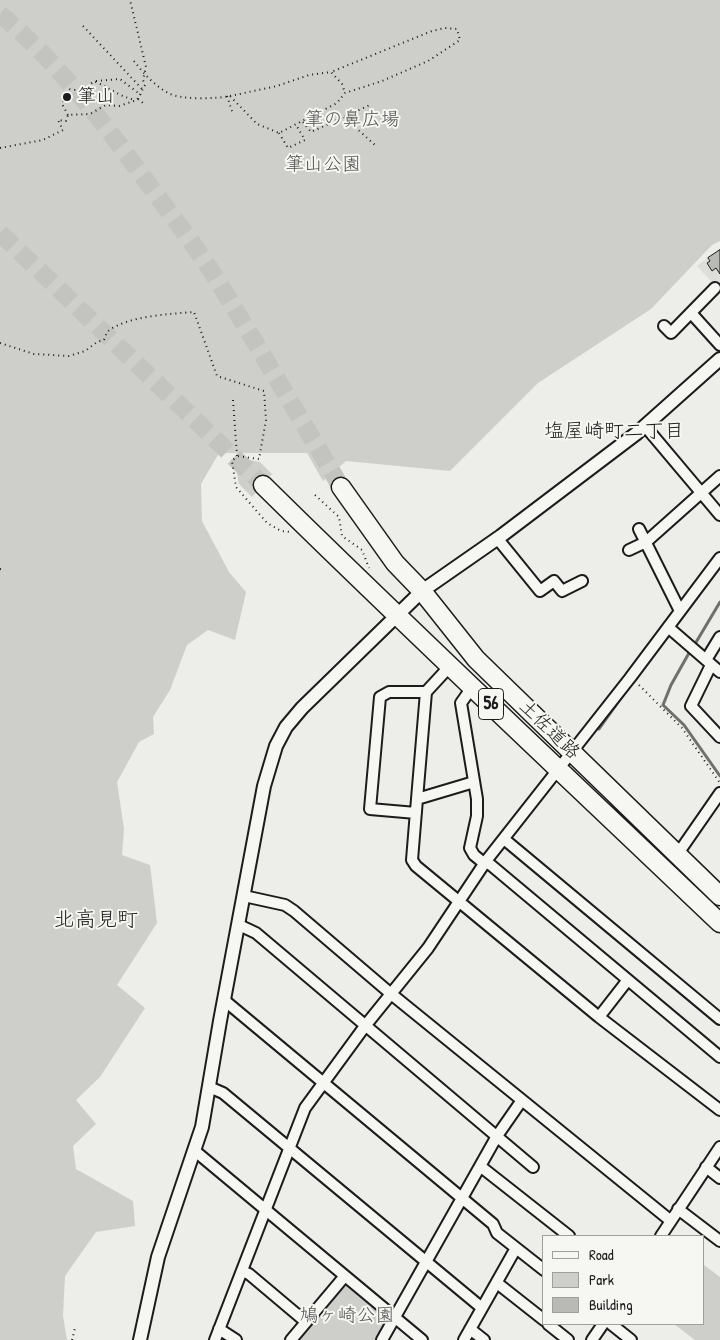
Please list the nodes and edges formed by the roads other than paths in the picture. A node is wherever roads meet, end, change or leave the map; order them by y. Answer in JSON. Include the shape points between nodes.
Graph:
{"nodes":[{"id":1,"x":715,"y":288,"type":"dead end"},
{"id":2,"x":692,"y":314,"type":"junction"},
{"id":3,"x":664,"y":326,"type":"dead end"},
{"id":4,"x":720,"y":345,"type":"edge"},
{"id":5,"x":720,"y":359,"type":"edge"},
{"id":6,"x":645,"y":426,"type":"junction"},
{"id":7,"x":720,"y":476,"type":"edge"},
{"id":8,"x":263,"y":485,"type":"tunnel mouth"},
{"id":9,"x":342,"y":487,"type":"tunnel mouth"},
{"id":10,"x":702,"y":493,"type":"junction"},
{"id":11,"x":720,"y":515,"type":"edge"},
{"id":12,"x":639,"y":529,"type":"dead end"},
{"id":13,"x":497,"y":538,"type":"junction"},
{"id":14,"x":646,"y":542,"type":"junction"},
{"id":15,"x":629,"y":550,"type":"dead end"},
{"id":16,"x":720,"y":558,"type":"edge"},
{"id":17,"x":582,"y":581,"type":"dead end"},
{"id":18,"x":422,"y":591,"type":"junction"},
{"id":19,"x":680,"y":611,"type":"junction"},
{"id":20,"x":395,"y":617,"type":"junction"},
{"id":21,"x":668,"y":627,"type":"junction"},
{"id":22,"x":720,"y":637,"type":"edge"},
{"id":23,"x":708,"y":663,"type":"junction"},
{"id":24,"x":450,"y":666,"type":"junction"},
{"id":25,"x":720,"y":672,"type":"edge"},
{"id":26,"x":473,"y":686,"type":"junction"},
{"id":27,"x":426,"y":692,"type":"junction"},
{"id":28,"x":720,"y":737,"type":"edge"},
{"id":29,"x":571,"y":753,"type":"junction"},
{"id":30,"x":558,"y":768,"type":"junction"},
{"id":31,"x":474,"y":782,"type":"junction"},
{"id":32,"x":720,"y":794,"type":"edge"},
{"id":33,"x":417,"y":799,"type":"junction"},
{"id":34,"x":416,"y":813,"type":"junction"},
{"id":35,"x":504,"y":839,"type":"junction"},
{"id":36,"x":677,"y":854,"type":"junction"},
{"id":37,"x":486,"y":862,"type":"junction"},
{"id":38,"x":244,"y":896,"type":"junction"},
{"id":39,"x":720,"y":896,"type":"edge"},
{"id":40,"x":460,"y":902,"type":"junction"},
{"id":41,"x":720,"y":923,"type":"edge"},
{"id":42,"x":239,"y":925,"type":"junction"},
{"id":43,"x":627,"y":981,"type":"junction"},
{"id":44,"x":390,"y":993,"type":"junction"},
{"id":45,"x":224,"y":1000,"type":"junction"},
{"id":46,"x":599,"y":1016,"type":"junction"},
{"id":47,"x":720,"y":1020,"type":"edge"},
{"id":48,"x":365,"y":1026,"type":"junction"},
{"id":49,"x":720,"y":1057,"type":"edge"},
{"id":50,"x":324,"y":1082,"type":"junction"},
{"id":51,"x":209,"y":1086,"type":"junction"},
{"id":52,"x":522,"y":1100,"type":"junction"},
{"id":53,"x":720,"y":1110,"type":"edge"},
{"id":54,"x":497,"y":1136,"type":"junction"},
{"id":55,"x":720,"y":1147,"type":"edge"},
{"id":56,"x":290,"y":1149,"type":"junction"},
{"id":57,"x":195,"y":1150,"type":"junction"},
{"id":58,"x":480,"y":1166,"type":"junction"},
{"id":59,"x":532,"y":1166,"type":"dead end"},
{"id":60,"x":706,"y":1167,"type":"junction"},
{"id":61,"x":720,"y":1178,"type":"edge"},
{"id":62,"x":462,"y":1199,"type":"junction"},
{"id":63,"x":266,"y":1209,"type":"junction"},
{"id":64,"x":678,"y":1209,"type":"junction"},
{"id":65,"x":671,"y":1221,"type":"junction"},
{"id":66,"x":568,"y":1235,"type":"edge"},
{"id":67,"x":663,"y":1235,"type":"edge"},
{"id":68,"x":720,"y":1241,"type":"edge"},
{"id":69,"x":516,"y":1248,"type":"junction"},
{"id":70,"x":426,"y":1263,"type":"junction"},
{"id":71,"x":542,"y":1268,"type":"edge"},
{"id":72,"x":242,"y":1271,"type":"junction"},
{"id":73,"x":344,"y":1277,"type":"junction"},
{"id":74,"x":497,"y":1282,"type":"junction"},
{"id":75,"x":482,"y":1308,"type":"junction"},
{"id":76,"x":395,"y":1316,"type":"junction"},
{"id":77,"x":542,"y":1318,"type":"edge"},
{"id":78,"x":306,"y":1322,"type":"junction"},
{"id":79,"x":549,"y":1325,"type":"edge"},
{"id":80,"x":602,"y":1325,"type":"edge"},
{"id":81,"x":612,"y":1325,"type":"edge"},
{"id":82,"x":219,"y":1329,"type":"junction"},
{"id":83,"x":470,"y":1329,"type":"junction"},
{"id":84,"x":140,"y":1340,"type":"edge"},
{"id":85,"x":215,"y":1340,"type":"edge"},
{"id":86,"x":236,"y":1340,"type":"edge"},
{"id":87,"x":291,"y":1340,"type":"edge"},
{"id":88,"x":382,"y":1340,"type":"edge"},
{"id":89,"x":422,"y":1340,"type":"edge"},
{"id":90,"x":464,"y":1340,"type":"edge"},
{"id":91,"x":484,"y":1340,"type":"edge"},
{"id":92,"x":568,"y":1340,"type":"edge"},
{"id":93,"x":592,"y":1340,"type":"edge"},
{"id":94,"x":631,"y":1340,"type":"edge"}],
"edges":[{"from":1,"to":2,"type":"street"},
{"from":2,"to":3,"type":"street","via":[[671,333]]},
{"from":2,"to":4,"type":"street"},
{"from":5,"to":6,"type":"street"},
{"from":6,"to":10,"type":"street"},
{"from":6,"to":13,"type":"street"},
{"from":7,"to":10,"type":"street"},
{"from":8,"to":20,"type":"highway","name":"土佐道路","number":"56"},
{"from":9,"to":18,"type":"highway","name":"土佐道路","number":"56","via":[[395,563]]},
{"from":10,"to":11,"type":"street"},
{"from":10,"to":14,"type":"street"},
{"from":12,"to":14,"type":"street"},
{"from":13,"to":17,"type":"street","via":[[540,591],[554,581],[562,591]]},
{"from":13,"to":18,"type":"street"},
{"from":14,"to":15,"type":"street"},
{"from":14,"to":19,"type":"street"},
{"from":16,"to":19,"type":"street"},
{"from":18,"to":20,"type":"street"},
{"from":18,"to":29,"type":"highway","name":"土佐道路","number":"56","via":[[476,659]]},
{"from":19,"to":21,"type":"street"},
{"from":20,"to":24,"type":"highway","name":"土佐道路","number":"56"},
{"from":20,"to":38,"type":"street","via":[[286,727],[276,746],[264,786]]},
{"from":21,"to":23,"type":"street"},
{"from":21,"to":29,"type":"street"},
{"from":22,"to":23,"type":"street"},
{"from":23,"to":25,"type":"street"},
{"from":23,"to":28,"type":"street","via":[[691,706]]},
{"from":24,"to":26,"type":"highway","name":"土佐道路","number":"56"},
{"from":24,"to":27,"type":"street"},
{"from":26,"to":30,"type":"highway","name":"土佐道路","number":"56"},
{"from":26,"to":31,"type":"street","via":[[461,703]]},
{"from":27,"to":33,"type":"street"},
{"from":27,"to":34,"type":"street","via":[[390,692],[380,697],[370,809]]},
{"from":29,"to":30,"type":"street"},
{"from":29,"to":36,"type":"highway","name":"土佐道路","number":"56"},
{"from":30,"to":35,"type":"street"},
{"from":30,"to":41,"type":"highway","name":"土佐道路","number":"56"},
{"from":31,"to":33,"type":"street"},
{"from":31,"to":37,"type":"street","via":[[478,816],[470,848],[474,855]]},
{"from":32,"to":36,"type":"street"},
{"from":33,"to":34,"type":"street"},
{"from":34,"to":40,"type":"street","via":[[412,860]]},
{"from":35,"to":37,"type":"street"},
{"from":35,"to":47,"type":"street"},
{"from":36,"to":39,"type":"highway","name":"土佐道路","number":"56"},
{"from":37,"to":40,"type":"street"},
{"from":37,"to":43,"type":"street"},
{"from":38,"to":42,"type":"street"},
{"from":38,"to":44,"type":"street","via":[[285,905]]},
{"from":40,"to":44,"type":"street","via":[[428,948]]},
{"from":40,"to":46,"type":"street"},
{"from":42,"to":45,"type":"street"},
{"from":42,"to":48,"type":"street","via":[[256,933]]},
{"from":43,"to":46,"type":"street"},
{"from":43,"to":49,"type":"street"},
{"from":44,"to":48,"type":"street"},
{"from":44,"to":52,"type":"street"},
{"from":45,"to":50,"type":"street"},
{"from":45,"to":51,"type":"street"},
{"from":46,"to":53,"type":"street"},
{"from":48,"to":50,"type":"street"},
{"from":48,"to":54,"type":"street"},
{"from":50,"to":56,"type":"street","via":[[305,1108]]},
{"from":50,"to":62,"type":"street"},
{"from":51,"to":56,"type":"street","via":[[223,1093]]},
{"from":51,"to":57,"type":"street"},
{"from":52,"to":54,"type":"street"},
{"from":52,"to":65,"type":"street"},
{"from":54,"to":58,"type":"street"},
{"from":54,"to":59,"type":"street"},
{"from":55,"to":60,"type":"street"},
{"from":56,"to":63,"type":"street"},
{"from":56,"to":70,"type":"street"},
{"from":57,"to":63,"type":"street"},
{"from":57,"to":84,"type":"street","via":[[158,1256]]},
{"from":58,"to":62,"type":"street"},
{"from":58,"to":66,"type":"street"},
{"from":60,"to":61,"type":"street"},
{"from":60,"to":64,"type":"street"},
{"from":62,"to":69,"type":"street"},
{"from":62,"to":70,"type":"street"},
{"from":63,"to":72,"type":"street"},
{"from":63,"to":73,"type":"street"},
{"from":64,"to":65,"type":"street"},
{"from":64,"to":68,"type":"street"},
{"from":65,"to":67,"type":"street"},
{"from":69,"to":71,"type":"street"},
{"from":69,"to":74,"type":"street"},
{"from":70,"to":75,"type":"street"},
{"from":70,"to":76,"type":"street"},
{"from":72,"to":78,"type":"street"},
{"from":72,"to":82,"type":"street"},
{"from":73,"to":76,"type":"street"},
{"from":73,"to":78,"type":"street"},
{"from":74,"to":75,"type":"street"},
{"from":74,"to":77,"type":"street"},
{"from":75,"to":83,"type":"street"},
{"from":76,"to":88,"type":"street"},
{"from":76,"to":89,"type":"street"},
{"from":78,"to":87,"type":"street"},
{"from":79,"to":92,"type":"street"},
{"from":80,"to":93,"type":"street"},
{"from":81,"to":94,"type":"street"},
{"from":82,"to":85,"type":"street"},
{"from":82,"to":86,"type":"street"},
{"from":83,"to":90,"type":"street"},
{"from":83,"to":91,"type":"street"}]}
